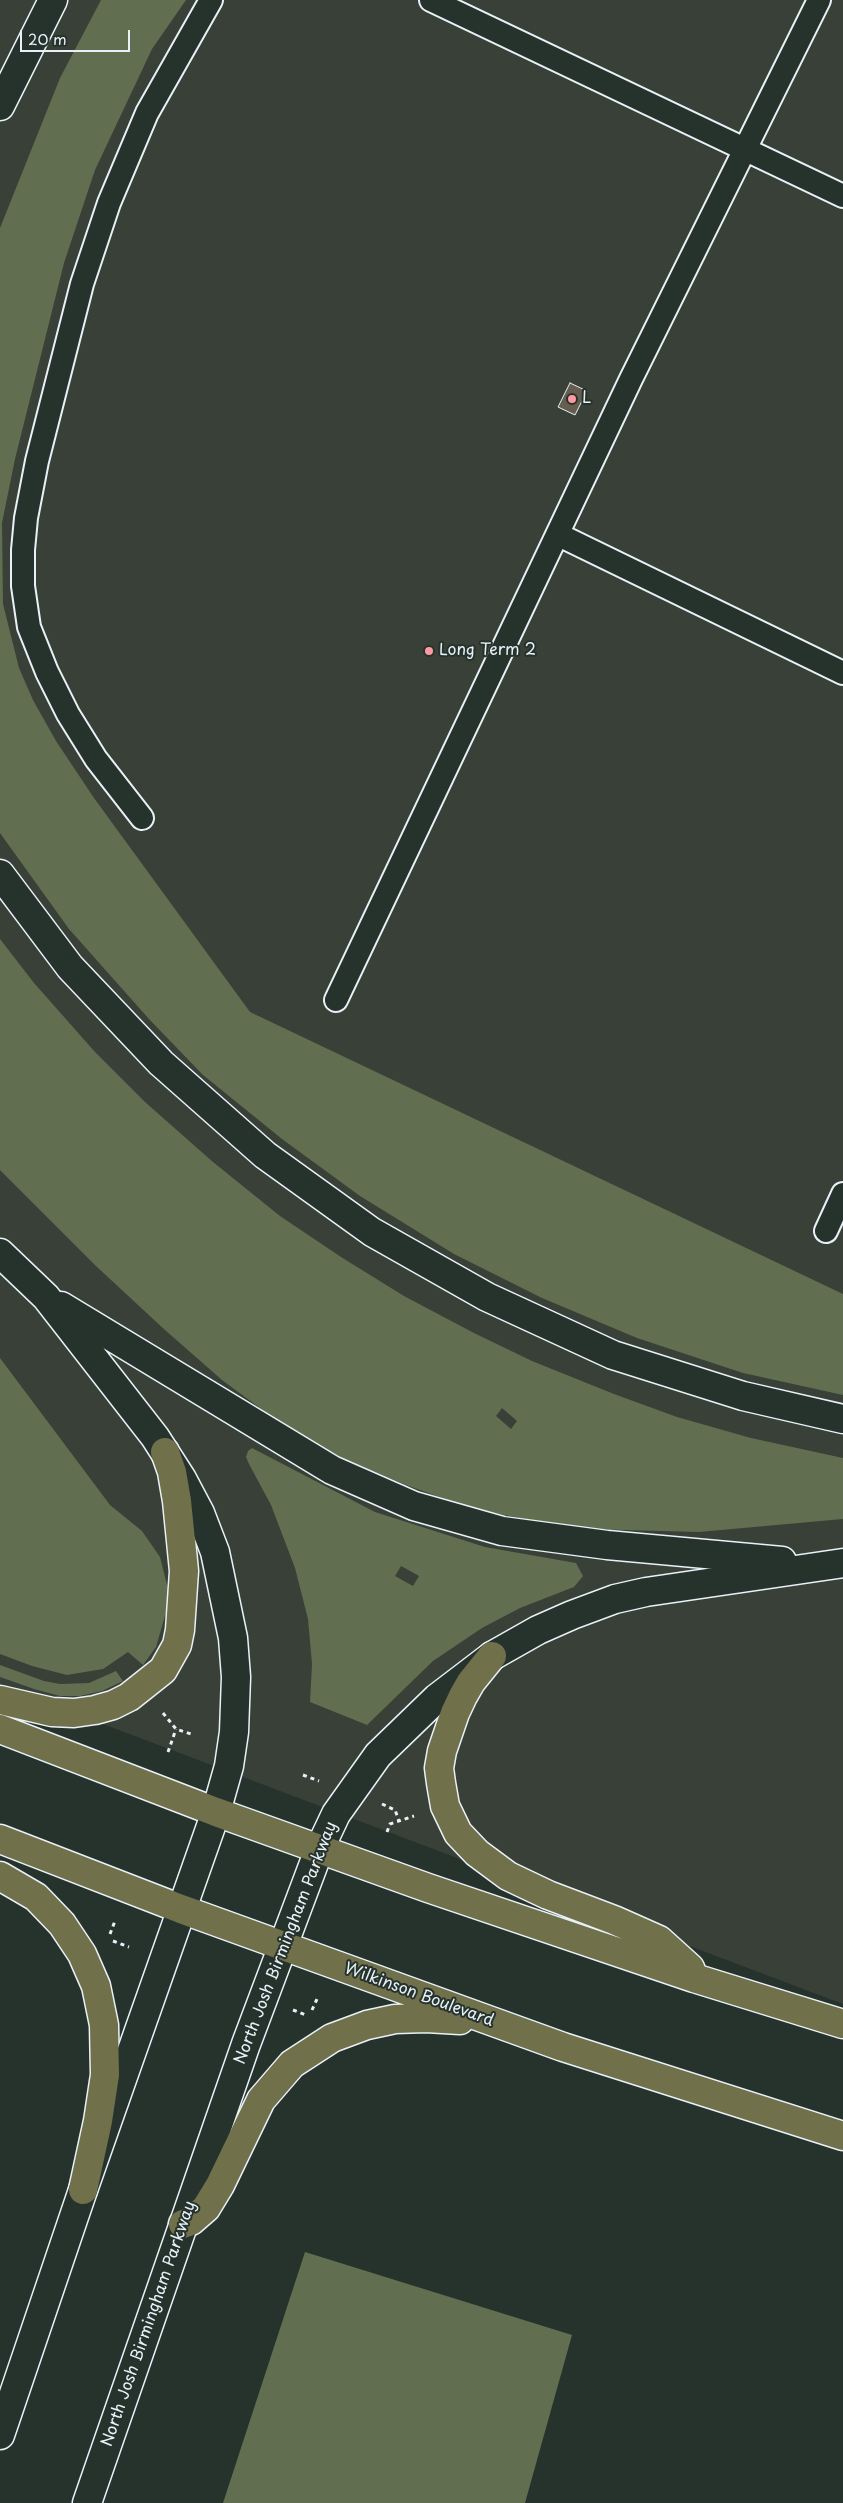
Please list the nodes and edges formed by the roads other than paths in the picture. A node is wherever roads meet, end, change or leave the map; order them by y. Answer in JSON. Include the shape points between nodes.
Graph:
{"nodes":[{"id":1,"x":54,"y":0,"type":"edge"},
{"id":2,"x":211,"y":0,"type":"edge"},
{"id":3,"x":431,"y":0,"type":"edge"},
{"id":4,"x":819,"y":0,"type":"edge"},
{"id":5,"x":0,"y":106,"type":"edge"},
{"id":6,"x":746,"y":150,"type":"junction"},
{"id":7,"x":843,"y":196,"type":"edge"},
{"id":8,"x":559,"y":535,"type":"junction"},
{"id":9,"x":843,"y":673,"type":"edge"},
{"id":10,"x":142,"y":818,"type":"dead end"},
{"id":11,"x":0,"y":874,"type":"edge"},
{"id":12,"x":336,"y":1000,"type":"dead end"},
{"id":13,"x":843,"y":1194,"type":"edge"},
{"id":14,"x":826,"y":1231,"type":"dead end"},
{"id":15,"x":0,"y":1253,"type":"edge"},
{"id":16,"x":46,"y":1297,"type":"junction"},
{"id":17,"x":843,"y":1419,"type":"edge"},
{"id":18,"x":165,"y":1452,"type":"junction"},
{"id":19,"x":836,"y":1564,"type":"edge"},
{"id":20,"x":492,"y":1656,"type":"junction"},
{"id":21,"x":0,"y":1700,"type":"edge"},
{"id":22,"x":0,"y":1729,"type":"edge"},
{"id":23,"x":216,"y":1812,"type":"junction"},
{"id":24,"x":0,"y":1839,"type":"edge"},
{"id":25,"x":319,"y":1850,"type":"junction"},
{"id":26,"x":0,"y":1876,"type":"edge"},
{"id":27,"x":180,"y":1909,"type":"junction"},
{"id":28,"x":283,"y":1946,"type":"junction"},
{"id":29,"x":694,"y":1978,"type":"junction"},
{"id":30,"x":843,"y":2024,"type":"edge"},
{"id":31,"x":508,"y":2027,"type":"junction"},
{"id":32,"x":843,"y":2136,"type":"edge"},
{"id":33,"x":83,"y":2190,"type":"junction"},
{"id":34,"x":183,"y":2224,"type":"junction"},
{"id":35,"x":0,"y":2435,"type":"edge"},
{"id":36,"x":87,"y":2503,"type":"edge"}],
"edges":[{"from":1,"to":5,"type":"main road"},
{"from":2,"to":10,"type":"lane","via":[[147,113],[109,203],[82,284],[37,461],[23,550],[30,627],[48,672],[68,714],[96,759]]},
{"from":3,"to":6,"type":"lane"},
{"from":4,"to":6,"type":"lane"},
{"from":6,"to":7,"type":"lane"},
{"from":6,"to":8,"type":"lane","via":[[631,379]]},
{"from":8,"to":9,"type":"lane"},
{"from":8,"to":12,"type":"lane"},
{"from":11,"to":17,"type":"main road","via":[[70,967],[161,1063],[265,1155],[372,1232],[487,1297],[613,1355],[743,1396]]},
{"from":13,"to":14,"type":"lane"},
{"from":15,"to":16,"type":"main road"},
{"from":16,"to":18,"type":"main road"},
{"from":16,"to":19,"type":"main road","via":[[332,1470],[414,1506],[531,1535],[607,1545]]},
{"from":18,"to":21,"type":"main road","via":[[177,1500],[184,1571],[180,1630],[167,1664],[128,1697],[95,1710],[52,1712]]},
{"from":18,"to":23,"type":"main road","via":[[195,1505],[216,1552],[233,1638],[236,1677],[234,1732]]},
{"from":19,"to":20,"type":"main road","name":"North Josh Birmingham Parkway","via":[[615,1599],[538,1630]]},
{"from":20,"to":25,"type":"main road","name":"North Josh Birmingham Parkway","via":[[437,1698],[378,1756],[336,1814]]},
{"from":20,"to":29,"type":"main road","via":[[463,1696],[442,1751],[439,1768],[445,1806],[458,1833],[476,1853],[508,1876],[659,1940],[690,1968]]},
{"from":22,"to":23,"type":"main road"},
{"from":23,"to":25,"type":"main road"},
{"from":23,"to":27,"type":"main road"},
{"from":24,"to":27,"type":"main road","name":"Wilkinson Boulevard"},
{"from":25,"to":28,"type":"main road","name":"North Josh Birmingham Parkway"},
{"from":25,"to":29,"type":"main road"},
{"from":26,"to":33,"type":"main road","via":[[36,1898],[62,1924],[82,1954],[96,1986],[104,2024],[105,2075]]},
{"from":27,"to":28,"type":"main road","name":"Wilkinson Boulevard"},
{"from":27,"to":33,"type":"main road"},
{"from":28,"to":31,"type":"main road","name":"Wilkinson Boulevard"},
{"from":28,"to":34,"type":"main road","name":"North Josh Birmingham Parkway"},
{"from":29,"to":30,"type":"main road"},
{"from":31,"to":32,"type":"main road","name":"Wilkinson Boulevard"},
{"from":31,"to":34,"type":"main road","via":[[450,2019],[395,2020],[358,2028],[313,2048],[292,2064],[261,2100],[220,2185],[202,2212]]},
{"from":33,"to":35,"type":"main road"},
{"from":34,"to":36,"type":"main road","name":"North Josh Birmingham Parkway"}]}
